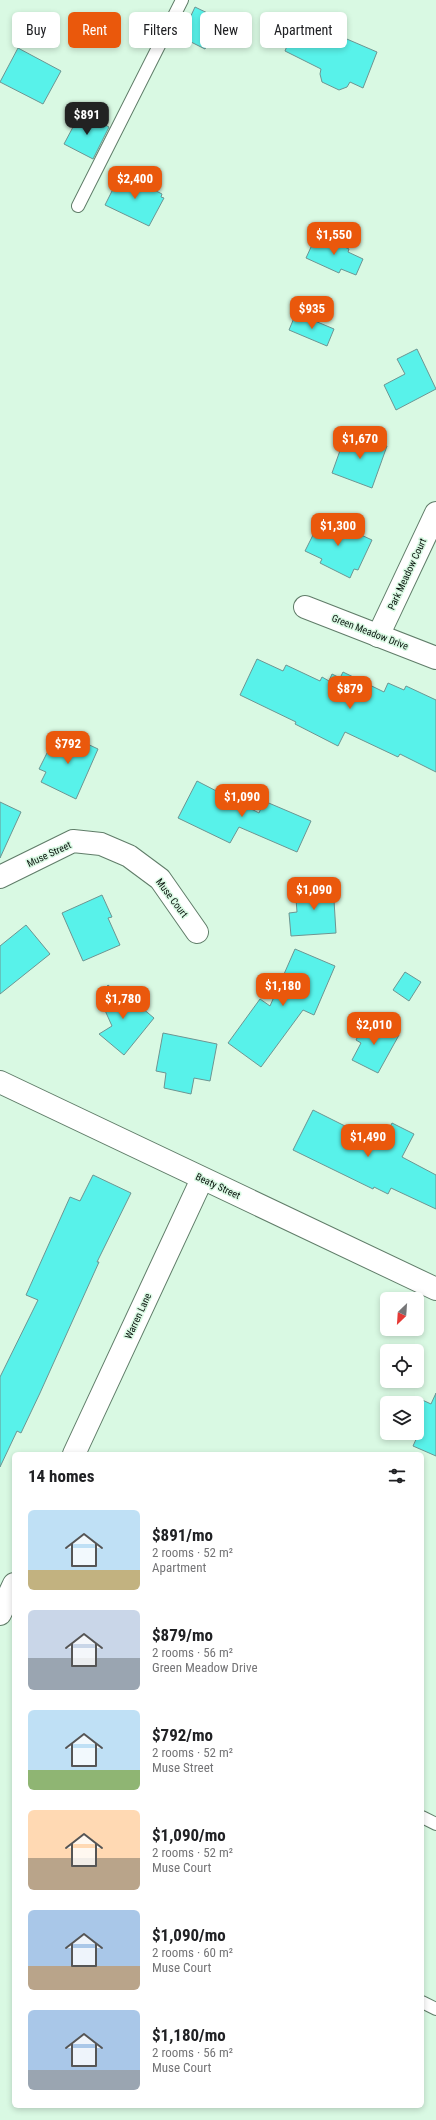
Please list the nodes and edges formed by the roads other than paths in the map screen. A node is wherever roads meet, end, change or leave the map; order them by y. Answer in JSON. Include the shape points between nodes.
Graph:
{"nodes":[{"id":1,"x":182,"y":0,"type":"edge"},
{"id":2,"x":78,"y":206,"type":"dead end"},
{"id":3,"x":436,"y":512,"type":"edge"},
{"id":4,"x":305,"y":607,"type":"dead end"},
{"id":5,"x":378,"y":636,"type":"junction"},
{"id":6,"x":436,"y":658,"type":"edge"},
{"id":7,"x":101,"y":844,"type":"joint"},
{"id":8,"x":0,"y":877,"type":"edge"},
{"id":9,"x":197,"y":932,"type":"dead end"},
{"id":10,"x":0,"y":1082,"type":"edge"},
{"id":11,"x":202,"y":1179,"type":"junction"},
{"id":12,"x":436,"y":1289,"type":"edge"},
{"id":13,"x":75,"y":1452,"type":"edge"},
{"id":14,"x":12,"y":1588,"type":"edge"},
{"id":15,"x":0,"y":1614,"type":"edge"},
{"id":16,"x":424,"y":1818,"type":"edge"},
{"id":17,"x":436,"y":1824,"type":"edge"},
{"id":18,"x":424,"y":2003,"type":"edge"},
{"id":19,"x":436,"y":2009,"type":"edge"}],
"edges":[{"from":1,"to":2,"type":"lane"},
{"from":3,"to":5,"type":"street","name":"Park Meadow Court"},
{"from":4,"to":5,"type":"street","name":"Green Meadow Drive"},
{"from":5,"to":6,"type":"street","name":"Green Meadow Drive"},
{"from":7,"to":8,"type":"street","name":"Muse Street","via":[[73,841]]},
{"from":7,"to":9,"type":"street","name":"Muse Court","via":[[129,856],[160,879]]},
{"from":10,"to":11,"type":"street","name":"Beaty Street"},
{"from":11,"to":12,"type":"street","name":"Beaty Street"},
{"from":11,"to":13,"type":"street","name":"Warren Lane"},
{"from":14,"to":15,"type":"street"},
{"from":16,"to":17,"type":"lane"},
{"from":18,"to":19,"type":"lane"}]}
